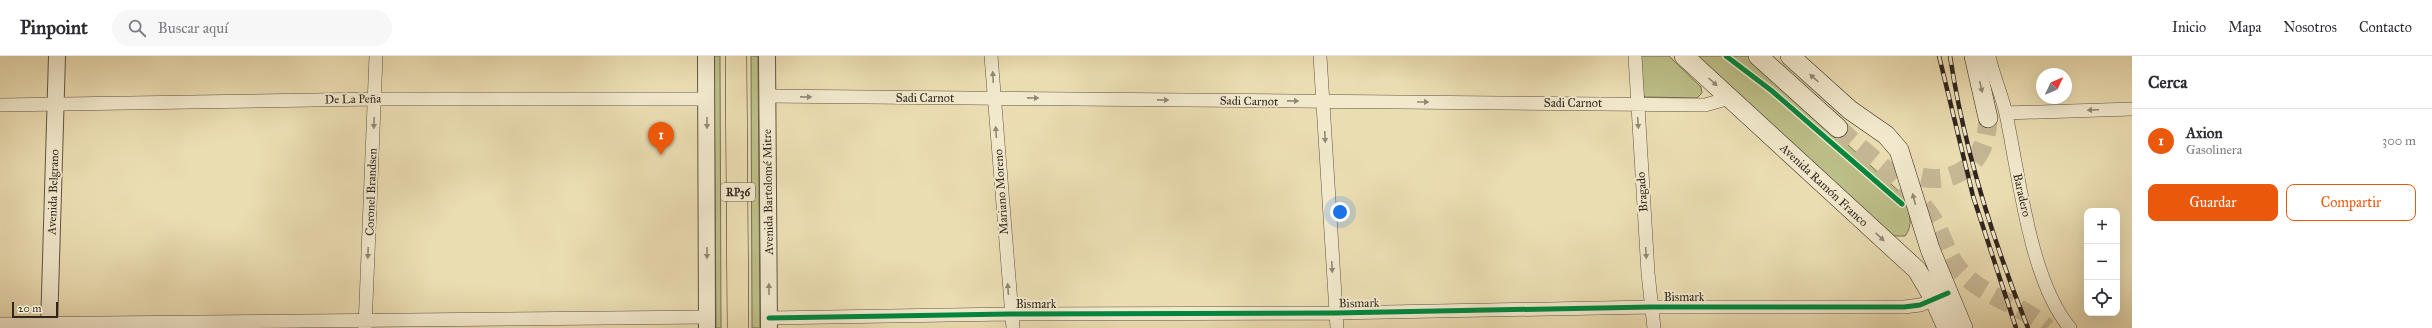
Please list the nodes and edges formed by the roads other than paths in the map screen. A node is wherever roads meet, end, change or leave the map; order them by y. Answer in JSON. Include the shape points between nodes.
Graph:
{"nodes":[{"id":1,"x":57,"y":56,"type":"edge"},
{"id":2,"x":376,"y":56,"type":"edge"},
{"id":3,"x":706,"y":56,"type":"edge"},
{"id":4,"x":736,"y":56,"type":"edge"},
{"id":5,"x":767,"y":56,"type":"edge"},
{"id":6,"x":992,"y":56,"type":"edge"},
{"id":7,"x":1320,"y":56,"type":"edge"},
{"id":8,"x":1634,"y":56,"type":"edge"},
{"id":9,"x":1684,"y":56,"type":"edge"},
{"id":10,"x":1758,"y":56,"type":"edge"},
{"id":11,"x":1770,"y":56,"type":"edge"},
{"id":12,"x":1790,"y":56,"type":"edge"},
{"id":13,"x":1974,"y":56,"type":"edge"},
{"id":14,"x":1989,"y":56,"type":"edge"},
{"id":15,"x":767,"y":96,"type":"junction"},
{"id":16,"x":375,"y":98,"type":"junction"},
{"id":17,"x":994,"y":98,"type":"junction"},
{"id":18,"x":1730,"y":98,"type":"junction"},
{"id":19,"x":707,"y":99,"type":"junction"},
{"id":20,"x":1323,"y":102,"type":"junction"},
{"id":21,"x":56,"y":104,"type":"junction"},
{"id":22,"x":1636,"y":104,"type":"junction"},
{"id":23,"x":0,"y":105,"type":"edge"},
{"id":24,"x":2132,"y":109,"type":"edge"},
{"id":25,"x":1997,"y":116,"type":"junction"},
{"id":26,"x":1941,"y":296,"type":"junction"},
{"id":27,"x":1651,"y":306,"type":"junction"},
{"id":28,"x":1335,"y":313,"type":"junction"},
{"id":29,"x":1010,"y":314,"type":"junction"},
{"id":30,"x":707,"y":322,"type":"edge"},
{"id":31,"x":365,"y":323,"type":"edge"},
{"id":32,"x":769,"y":323,"type":"edge"},
{"id":33,"x":0,"y":324,"type":"edge"},
{"id":34,"x":49,"y":325,"type":"edge"},
{"id":35,"x":738,"y":328,"type":"edge"},
{"id":36,"x":1013,"y":328,"type":"edge"},
{"id":37,"x":1337,"y":328,"type":"edge"},
{"id":38,"x":1654,"y":328,"type":"edge"},
{"id":39,"x":1947,"y":328,"type":"edge"},
{"id":40,"x":1963,"y":328,"type":"edge"},
{"id":41,"x":2070,"y":328,"type":"edge"}],
"edges":[{"from":1,"to":21,"type":"street","name":"Avenida Belgrano"},
{"from":2,"to":16,"type":"street","name":"Coronel Brandsen"},
{"from":3,"to":19,"type":"street"},
{"from":4,"to":35,"type":"main road","number":"RP36"},
{"from":5,"to":15,"type":"street","name":"Avenida Bartolomé Mitre"},
{"from":17,"to":6,"type":"street","name":"Mariano Moreno","one_way":true},
{"from":7,"to":20,"type":"street"},
{"from":8,"to":22,"type":"street","name":"Bragado"},
{"from":9,"to":18,"type":"main road","name":"Avenida Ramón Franco","one_way":true},
{"from":10,"to":11,"type":"main road","via":[[1839,124]]},
{"from":26,"to":12,"type":"main road","name":"Avenida Ramón Franco","one_way":true,"via":[[1904,163],[1893,142],[1879,129],[1850,110]]},
{"from":13,"to":25,"type":"main road","one_way":true},
{"from":14,"to":25,"type":"street","name":"Baradero"},
{"from":15,"to":17,"type":"street","name":"Sadi Carnot","one_way":true},
{"from":32,"to":15,"type":"street","name":"Avenida Bartolomé Mitre","one_way":true},
{"from":16,"to":19,"type":"street","name":"De La Peña"},
{"from":16,"to":21,"type":"street","name":"De La Peña"},
{"from":16,"to":31,"type":"street","name":"Coronel Brandsen","one_way":true},
{"from":17,"to":20,"type":"street","name":"Sadi Carnot","one_way":true},
{"from":29,"to":17,"type":"street","name":"Mariano Moreno","one_way":true},
{"from":18,"to":22,"type":"street","name":"Sadi Carnot","via":[[1706,105]]},
{"from":18,"to":26,"type":"main road","name":"Avenida Ramón Franco","one_way":true,"via":[[1917,270]]},
{"from":19,"to":30,"type":"street","one_way":true},
{"from":20,"to":22,"type":"street","name":"Sadi Carnot","one_way":true},
{"from":20,"to":28,"type":"street","one_way":true},
{"from":21,"to":23,"type":"street","name":"De La Peña"},
{"from":21,"to":34,"type":"street","name":"Avenida Belgrano"},
{"from":22,"to":27,"type":"street","name":"Bragado","one_way":true},
{"from":24,"to":25,"type":"street","one_way":true},
{"from":25,"to":41,"type":"street","name":"Baradero","via":[[2017,173],[2040,266],[2054,305]]},
{"from":26,"to":27,"type":"street","name":"Bismark","via":[[1904,307]]},
{"from":26,"to":39,"type":"main road","name":"Avenida Ramón Franco"},
{"from":26,"to":40,"type":"main road","name":"Avenida Ramón Franco"},
{"from":27,"to":28,"type":"street","name":"Bismark"},
{"from":27,"to":38,"type":"street","name":"Bragado"},
{"from":28,"to":29,"type":"street","name":"Bismark"},
{"from":28,"to":37,"type":"street"},
{"from":29,"to":32,"type":"street","name":"Bismark"},
{"from":29,"to":36,"type":"street","name":"Mariano Moreno"},
{"from":30,"to":31,"type":"street"},
{"from":31,"to":34,"type":"street"},
{"from":33,"to":34,"type":"street"}]}
